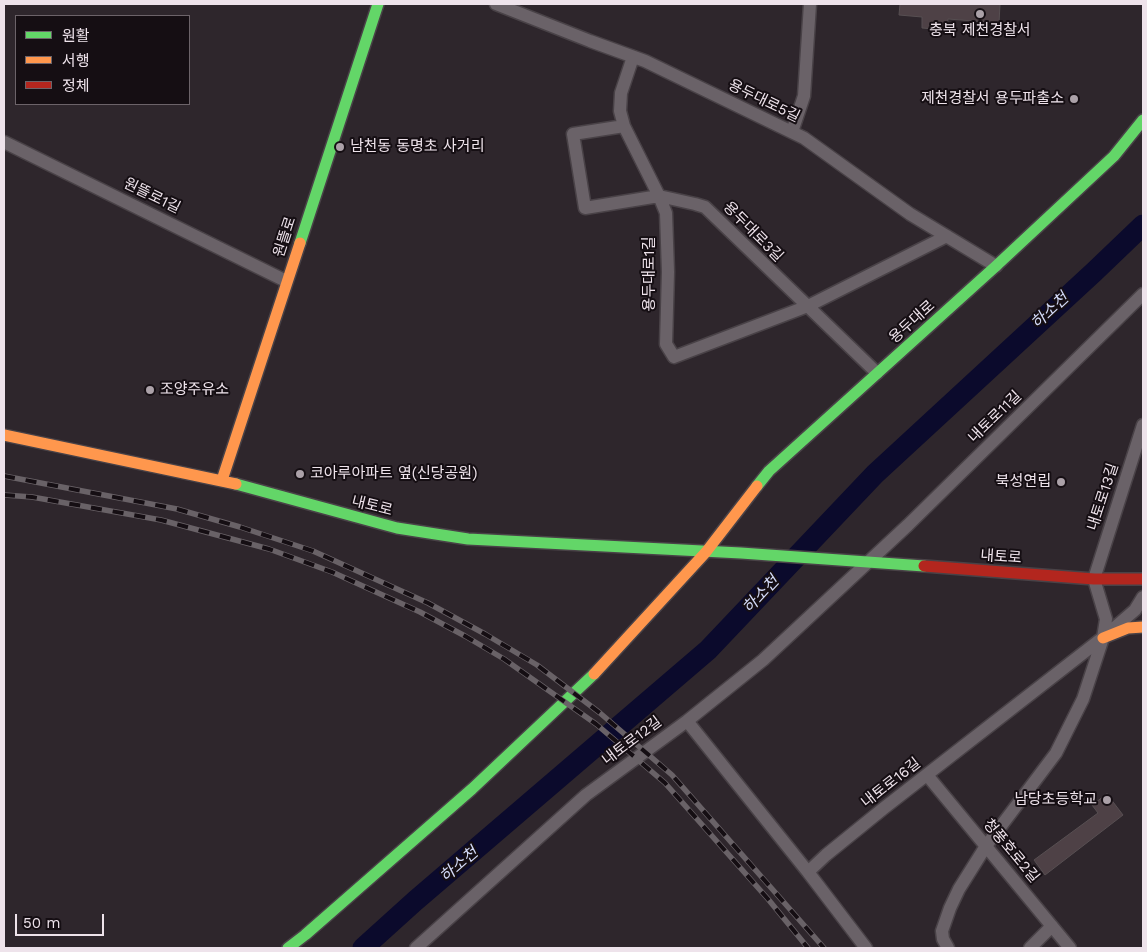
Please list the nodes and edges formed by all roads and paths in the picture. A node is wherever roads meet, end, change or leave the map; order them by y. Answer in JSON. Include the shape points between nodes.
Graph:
{"nodes":[{"id":1,"x":378,"y":4,"type":"edge"},
{"id":2,"x":496,"y":4,"type":"edge"},
{"id":3,"x":810,"y":4,"type":"edge"},
{"id":4,"x":633,"y":57,"type":"junction"},
{"id":5,"x":1143,"y":120,"type":"edge"},
{"id":6,"x":624,"y":126,"type":"junction"},
{"id":7,"x":792,"y":132,"type":"junction"},
{"id":8,"x":4,"y":142,"type":"edge"},
{"id":9,"x":659,"y":196,"type":"junction"},
{"id":10,"x":947,"y":236,"type":"junction"},
{"id":11,"x":996,"y":266,"type":"junction"},
{"id":12,"x":286,"y":281,"type":"junction"},
{"id":13,"x":1143,"y":294,"type":"edge"},
{"id":14,"x":808,"y":306,"type":"junction"},
{"id":15,"x":878,"y":373,"type":"junction"},
{"id":16,"x":1143,"y":425,"type":"edge"},
{"id":17,"x":4,"y":435,"type":"edge"},
{"id":18,"x":222,"y":480,"type":"junction"},
{"id":19,"x":706,"y":552,"type":"junction"},
{"id":20,"x":863,"y":562,"type":"junction"},
{"id":21,"x":1094,"y":579,"type":"junction"},
{"id":22,"x":1143,"y":579,"type":"edge"},
{"id":23,"x":1143,"y":597,"type":"edge"},
{"id":24,"x":1143,"y":627,"type":"edge"},
{"id":25,"x":1103,"y":638,"type":"junction"},
{"id":26,"x":687,"y":720,"type":"junction"},
{"id":27,"x":927,"y":775,"type":"junction"},
{"id":28,"x":986,"y":846,"type":"junction"},
{"id":29,"x":808,"y":872,"type":"junction"},
{"id":30,"x":1052,"y":926,"type":"junction"},
{"id":31,"x":1066,"y":946,"type":"edge"},
{"id":32,"x":288,"y":948,"type":"edge"},
{"id":33,"x":416,"y":948,"type":"edge"},
{"id":34,"x":866,"y":948,"type":"edge"},
{"id":35,"x":948,"y":948,"type":"edge"},
{"id":36,"x":1030,"y":948,"type":"edge"}],
"edges":[{"from":1,"to":12,"type":"street","name":"원뜰로"},
{"from":2,"to":4,"type":"street","name":"용두대로5길"},
{"from":3,"to":7,"type":"street","via":[[804,96]]},
{"from":4,"to":6,"type":"street","name":"용두대로1길","via":[[621,93],[620,111]]},
{"from":4,"to":7,"type":"street","name":"용두대로5길"},
{"from":5,"to":11,"type":"street","name":"용두대로","via":[[1114,156]]},
{"from":6,"to":9,"type":"street","name":"용두대로1길"},
{"from":6,"to":9,"type":"street","name":"용두대로3길","via":[[573,134],[585,208]]},
{"from":7,"to":10,"type":"street","name":"용두대로5길"},
{"from":8,"to":12,"type":"street","name":"원뜰로1길"},
{"from":9,"to":14,"type":"street","name":"용두대로3길","via":[[705,207]]},
{"from":9,"to":14,"type":"street","name":"용두대로1길","via":[[666,213],[666,344],[674,357]]},
{"from":10,"to":11,"type":"street","name":"용두대로5길"},
{"from":10,"to":14,"type":"street"},
{"from":11,"to":15,"type":"street","name":"용두대로"},
{"from":12,"to":18,"type":"street","name":"원뜰로"},
{"from":13,"to":20,"type":"street","name":"내토로11길"},
{"from":14,"to":15,"type":"street","name":"용두대로3길"},
{"from":15,"to":19,"type":"street","name":"용두대로","via":[[769,471]]},
{"from":16,"to":21,"type":"street","name":"내토로13길"},
{"from":17,"to":18,"type":"street","name":"내토로"},
{"from":18,"to":19,"type":"street","name":"내토로","via":[[319,508],[429,534]]},
{"from":19,"to":20,"type":"street","name":"내토로"},
{"from":19,"to":32,"type":"street","name":"용두대로","via":[[601,667],[472,789]]},
{"from":20,"to":21,"type":"street","name":"내토로"},
{"from":20,"to":26,"type":"street","name":"내토로12길","via":[[763,660]]},
{"from":21,"to":22,"type":"street","name":"내토로"},
{"from":21,"to":25,"type":"street","via":[[1106,620]]},
{"from":23,"to":25,"type":"street","name":"내토로16길","via":[[1134,610]]},
{"from":24,"to":25,"type":"street","via":[[1128,628]]},
{"from":25,"to":27,"type":"street","name":"내토로16길"},
{"from":25,"to":28,"type":"street","via":[[1083,699],[1056,753]]},
{"from":26,"to":29,"type":"street"},
{"from":26,"to":33,"type":"street","name":"내토로12길","via":[[586,795]]},
{"from":27,"to":28,"type":"street","name":"청풍호로2길"},
{"from":27,"to":29,"type":"street","name":"내토로16길"},
{"from":28,"to":30,"type":"street","name":"청풍호로2길"},
{"from":28,"to":35,"type":"street","via":[[959,889],[944,922],[943,939]]},
{"from":29,"to":34,"type":"street"},
{"from":30,"to":31,"type":"street","name":"청풍호로2길"},
{"from":30,"to":36,"type":"street"}]}
